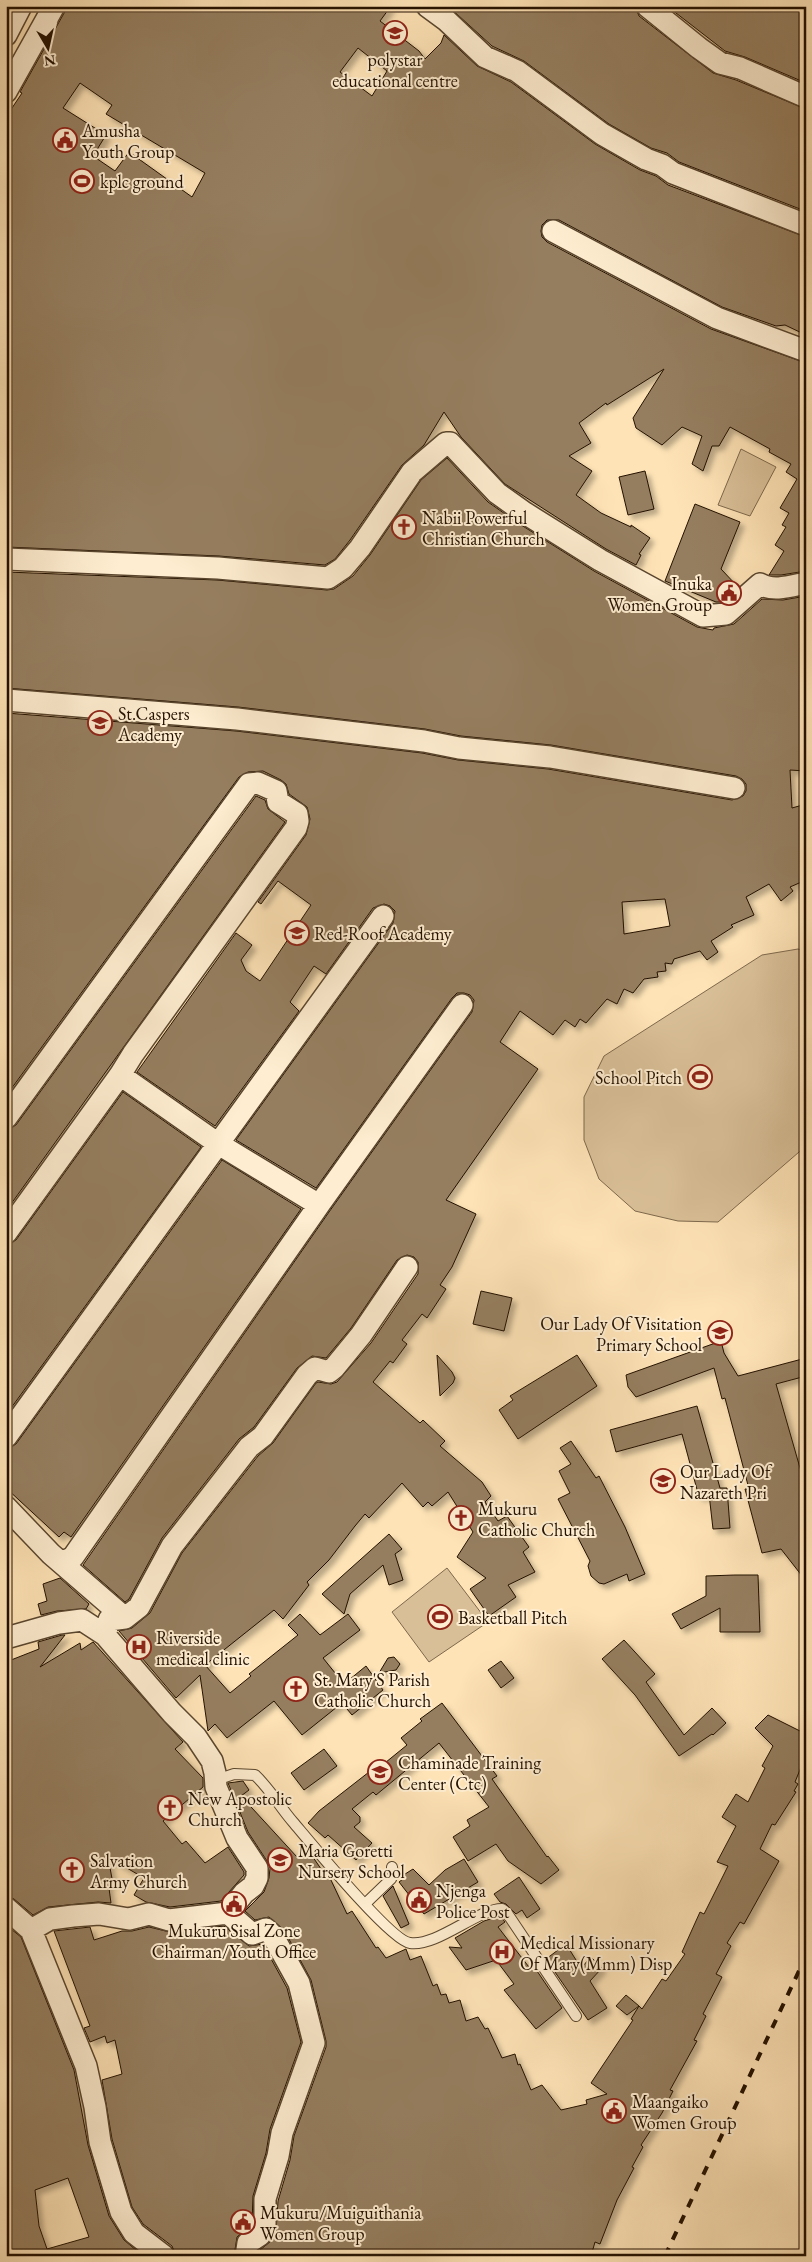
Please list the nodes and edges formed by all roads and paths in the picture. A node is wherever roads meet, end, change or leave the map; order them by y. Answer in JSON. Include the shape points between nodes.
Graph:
{"nodes":[{"id":1,"x":21,"y":6,"type":"edge"},
{"id":2,"x":54,"y":6,"type":"edge"},
{"id":3,"x":427,"y":6,"type":"edge"},
{"id":4,"x":647,"y":6,"type":"edge"},
{"id":5,"x":6,"y":35,"type":"edge"},
{"id":6,"x":6,"y":92,"type":"edge"},
{"id":7,"x":806,"y":97,"type":"edge"},
{"id":8,"x":806,"y":225,"type":"edge"},
{"id":9,"x":553,"y":231,"type":"dead end"},
{"id":10,"x":806,"y":351,"type":"edge"},
{"id":11,"x":6,"y":560,"type":"edge"},
{"id":12,"x":806,"y":583,"type":"edge"},
{"id":13,"x":6,"y":700,"type":"edge"},
{"id":14,"x":734,"y":788,"type":"dead end"},
{"id":15,"x":383,"y":916,"type":"dead end"},
{"id":16,"x":462,"y":1005,"type":"dead end"},
{"id":17,"x":120,"y":1075,"type":"junction"},
{"id":18,"x":6,"y":1118,"type":"edge"},
{"id":19,"x":216,"y":1144,"type":"junction"},
{"id":20,"x":319,"y":1205,"type":"junction"},
{"id":21,"x":6,"y":1233,"type":"edge"},
{"id":22,"x":407,"y":1267,"type":"dead end"},
{"id":23,"x":6,"y":1438,"type":"edge"},
{"id":24,"x":6,"y":1507,"type":"edge"},
{"id":25,"x":62,"y":1564,"type":"junction"},
{"id":26,"x":125,"y":1618,"type":"junction"},
{"id":27,"x":105,"y":1635,"type":"junction"},
{"id":28,"x":6,"y":1638,"type":"edge"},
{"id":29,"x":216,"y":1780,"type":"junction"},
{"id":30,"x":392,"y":1867,"type":"dead end"},
{"id":31,"x":365,"y":1904,"type":"junction"},
{"id":32,"x":6,"y":1908,"type":"edge"},
{"id":33,"x":228,"y":1913,"type":"junction"},
{"id":34,"x":31,"y":1930,"type":"junction"},
{"id":35,"x":576,"y":2016,"type":"dead end"},
{"id":36,"x":164,"y":2256,"type":"edge"},
{"id":37,"x":246,"y":2256,"type":"edge"}],
"edges":[{"from":1,"to":5,"type":"street"},
{"from":2,"to":6,"type":"street"},
{"from":3,"to":8,"type":"street","via":[[485,57],[517,71],[602,134],[662,164],[673,173]]},
{"from":4,"to":7,"type":"street","via":[[720,63],[740,68]]},
{"from":9,"to":10,"type":"street","via":[[717,318]]},
{"from":11,"to":12,"type":"street","via":[[218,568],[328,578],[343,568],[360,548],[412,472],[450,443],[497,493],[524,513],[600,560],[703,616],[726,614],[760,584],[787,588]]},
{"from":13,"to":14,"type":"street","via":[[237,719],[424,741],[459,748],[550,757]]},
{"from":15,"to":19,"type":"street"},
{"from":16,"to":20,"type":"street"},
{"from":17,"to":18,"type":"street","via":[[298,826],[297,814],[278,802],[274,790],[258,783],[248,784]]},
{"from":17,"to":19,"type":"street"},
{"from":17,"to":21,"type":"street"},
{"from":19,"to":20,"type":"street"},
{"from":19,"to":23,"type":"street"},
{"from":20,"to":25,"type":"street","via":[[72,1557]]},
{"from":22,"to":26,"type":"street","via":[[361,1335],[334,1368],[330,1372],[315,1368],[307,1375],[264,1436],[248,1447],[172,1546],[138,1607]]},
{"from":24,"to":25,"type":"street"},
{"from":25,"to":26,"type":"street"},
{"from":26,"to":27,"type":"street","via":[[108,1620]]},
{"from":27,"to":28,"type":"street","via":[[82,1620]]},
{"from":27,"to":29,"type":"street","via":[[202,1744],[214,1767]]},
{"from":29,"to":31,"type":"lane","via":[[234,1774],[255,1775]]},
{"from":29,"to":33,"type":"street","via":[[237,1838],[257,1868],[257,1878],[252,1886]]},
{"from":30,"to":31,"type":"lane","via":[[391,1879]]},
{"from":31,"to":35,"type":"lane","via":[[394,1934],[410,1943],[448,1932],[490,1911],[502,1909]]},
{"from":32,"to":34,"type":"street"},
{"from":33,"to":34,"type":"street","via":[[170,1920],[149,1914],[129,1919],[99,1914],[50,1919]]},
{"from":33,"to":37,"type":"street","via":[[252,1934],[266,1929],[273,1936],[300,1983],[314,2043],[282,2133],[265,2199],[265,2226],[260,2235],[248,2243]]},
{"from":34,"to":36,"type":"street","via":[[86,2066],[100,2142],[121,2212],[134,2233]]}]}
